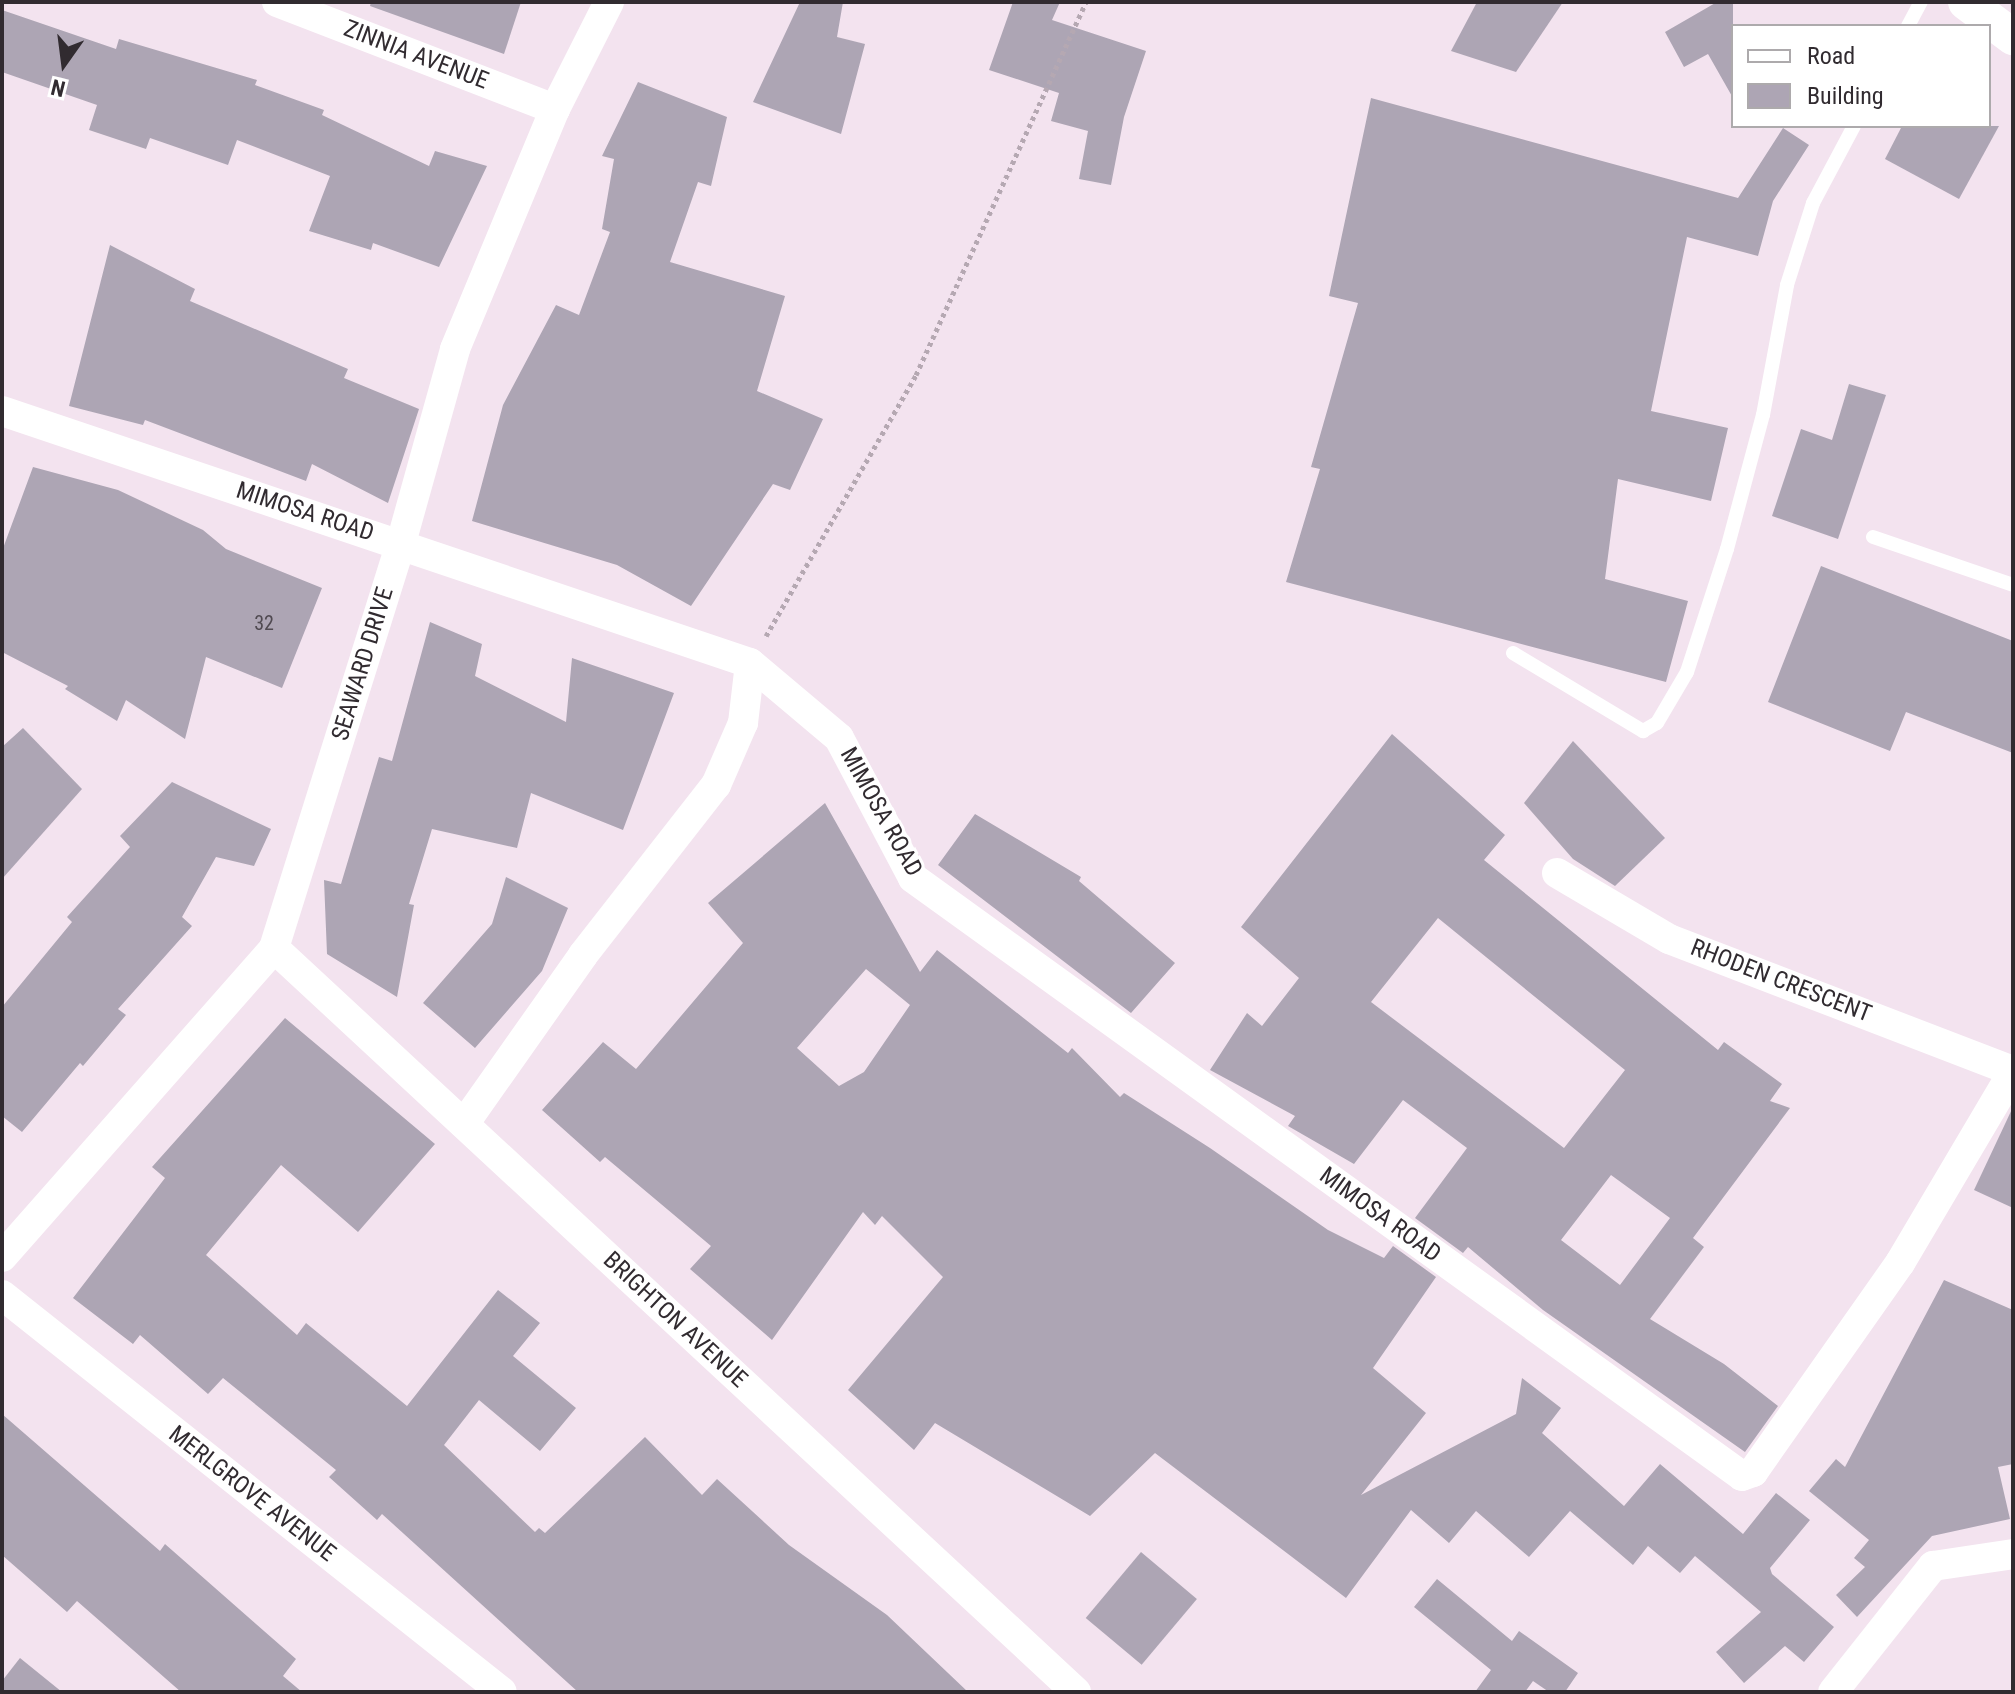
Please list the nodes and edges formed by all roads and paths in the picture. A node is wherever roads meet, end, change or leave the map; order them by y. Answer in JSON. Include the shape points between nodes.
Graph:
{"nodes":[{"id":1,"x":277,"y":2,"type":"edge"},
{"id":2,"x":609,"y":2,"type":"edge"},
{"id":3,"x":1086,"y":2,"type":"edge"},
{"id":4,"x":1921,"y":2,"type":"edge"},
{"id":5,"x":1966,"y":2,"type":"edge"},
{"id":6,"x":1909,"y":24,"type":"edge"},
{"id":7,"x":2013,"y":37,"type":"edge"},
{"id":8,"x":555,"y":109,"type":"junction"},
{"id":9,"x":1853,"y":128,"type":"edge"},
{"id":10,"x":3,"y":413,"type":"edge"},
{"id":11,"x":1873,"y":537,"type":"dead end"},
{"id":12,"x":401,"y":543,"type":"junction"},
{"id":13,"x":2013,"y":585,"type":"edge"},
{"id":14,"x":1513,"y":653,"type":"dead end"},
{"id":15,"x":750,"y":663,"type":"junction"},
{"id":16,"x":1557,"y":873,"type":"dead end"},
{"id":17,"x":274,"y":948,"type":"junction"},
{"id":18,"x":2013,"y":1072,"type":"edge"},
{"id":19,"x":464,"y":1124,"type":"junction"},
{"id":20,"x":2,"y":1257,"type":"edge"},
{"id":21,"x":2,"y":1295,"type":"edge"},
{"id":22,"x":2013,"y":1554,"type":"edge"},
{"id":23,"x":502,"y":1692,"type":"edge"},
{"id":24,"x":1076,"y":1692,"type":"edge"},
{"id":25,"x":1833,"y":1692,"type":"edge"}],
"edges":[{"from":1,"to":8,"type":"street","name":"ZINNIA AVENUE"},
{"from":2,"to":8,"type":"street","name":"SEAWARD DRIVE"},
{"from":3,"to":15,"type":"path","via":[[916,375]]},
{"from":4,"to":6,"type":"lane"},
{"from":5,"to":7,"type":"street"},
{"from":8,"to":12,"type":"street","name":"SEAWARD DRIVE","via":[[455,349]]},
{"from":9,"to":14,"type":"lane","via":[[1813,203],[1787,285],[1763,415],[1727,549],[1687,672],[1657,723],[1643,731]]},
{"from":10,"to":12,"type":"street","name":"MIMOSA ROAD"},
{"from":11,"to":13,"type":"lane"},
{"from":12,"to":15,"type":"street","name":"MIMOSA ROAD"},
{"from":12,"to":17,"type":"street","name":"SEAWARD DRIVE"},
{"from":15,"to":18,"type":"street","name":"MIMOSA ROAD","via":[[839,738],[913,878],[1742,1476],[1753,1472],[1900,1263]]},
{"from":15,"to":19,"type":"street","via":[[743,723],[716,785],[583,955]]},
{"from":16,"to":18,"type":"street","name":"RHODEN CRESCENT","via":[[1669,939]]},
{"from":17,"to":19,"type":"street","name":"BRIGHTON AVENUE"},
{"from":17,"to":20,"type":"street","name":"SEAWARD DRIVE"},
{"from":19,"to":24,"type":"street","name":"BRIGHTON AVENUE"},
{"from":21,"to":23,"type":"street","name":"MERLGROVE AVENUE"},
{"from":22,"to":25,"type":"street","via":[[1933,1566]]}]}
